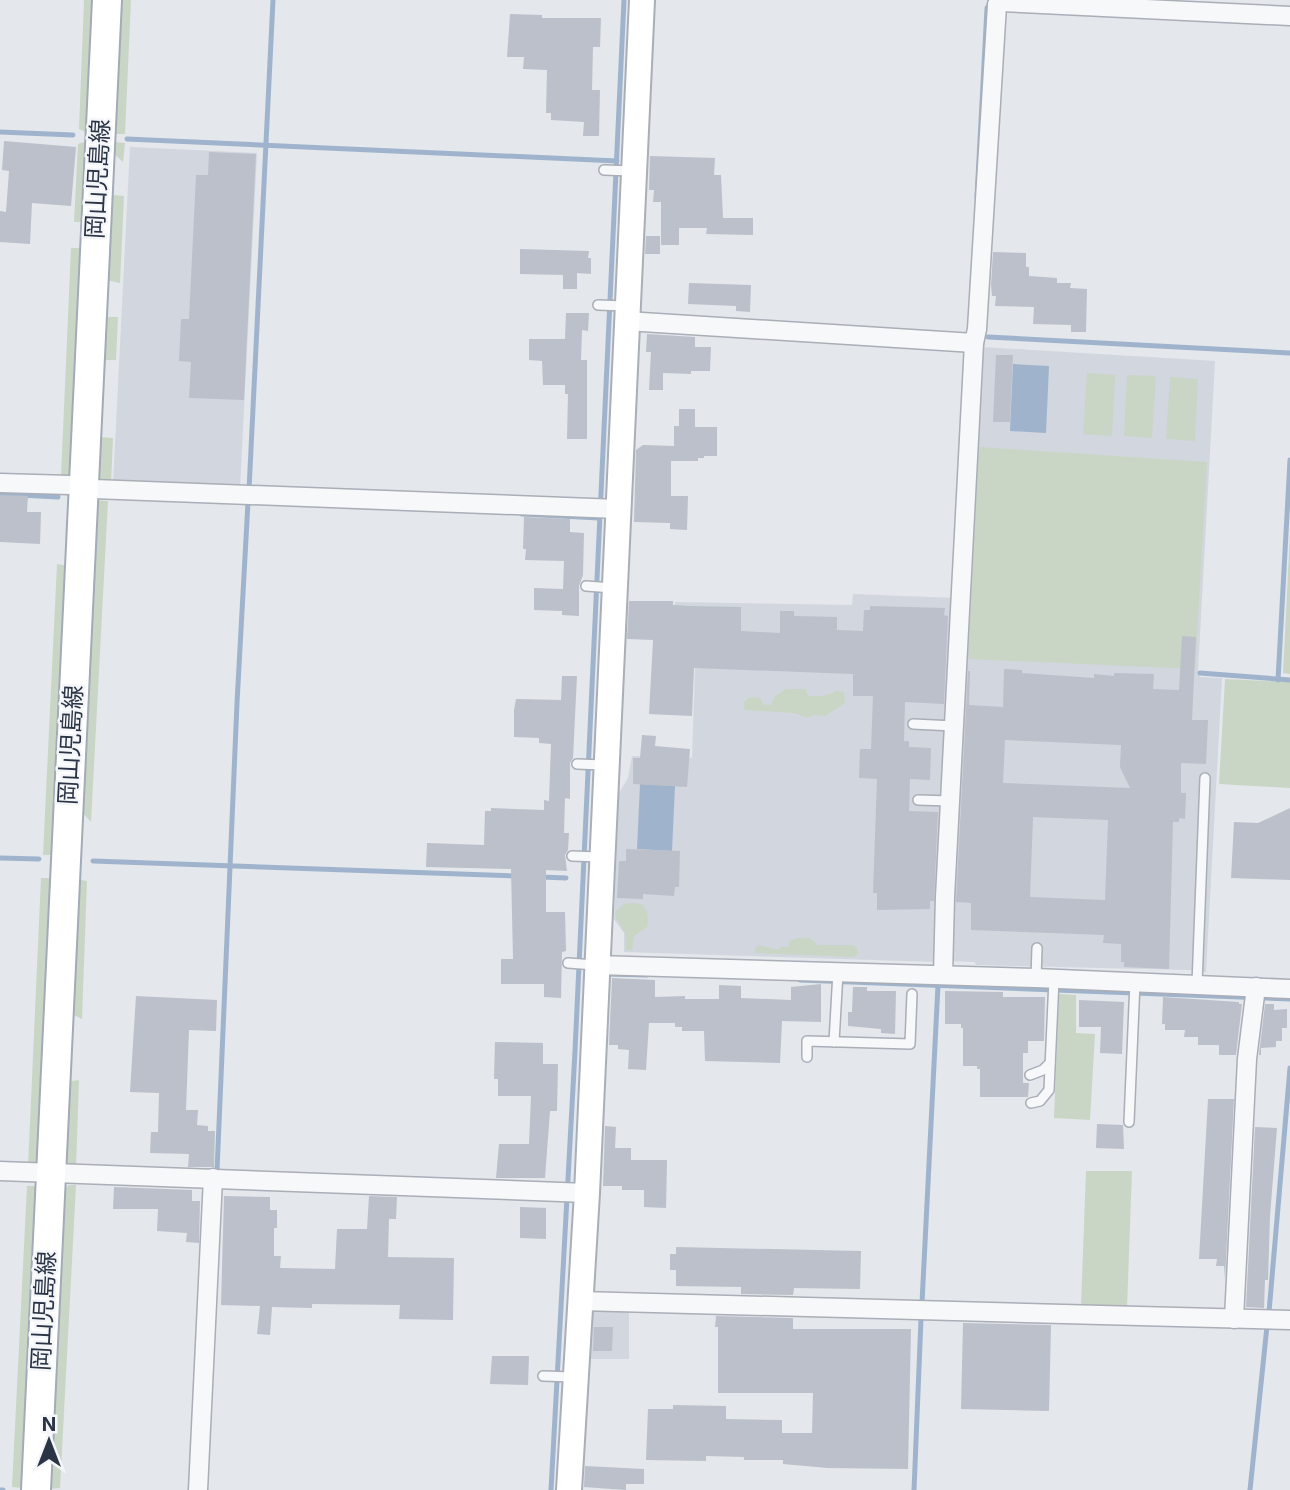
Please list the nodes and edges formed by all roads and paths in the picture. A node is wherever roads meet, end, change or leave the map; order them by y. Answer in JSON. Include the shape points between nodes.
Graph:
{"nodes":[{"id":1,"x":107,"y":0,"type":"edge"},
{"id":2,"x":642,"y":0,"type":"edge"},
{"id":3,"x":995,"y":3,"type":"edge"},
{"id":4,"x":1290,"y":16,"type":"edge"},
{"id":5,"x":606,"y":170,"type":"dead end"},
{"id":6,"x":628,"y":171,"type":"junction"},
{"id":7,"x":614,"y":308,"type":"junction"},
{"id":8,"x":974,"y":343,"type":"junction"},
{"id":9,"x":0,"y":483,"type":"edge"},
{"id":10,"x":83,"y":486,"type":"junction"},
{"id":11,"x":606,"y":508,"type":"junction"},
{"id":12,"x":587,"y":586,"type":"dead end"},
{"id":13,"x":608,"y":587,"type":"junction"},
{"id":14,"x":913,"y":724,"type":"dead end"},
{"id":15,"x":954,"y":726,"type":"junction"},
{"id":16,"x":1205,"y":778,"type":"dead end"},
{"id":17,"x":918,"y":800,"type":"dead end"},
{"id":18,"x":950,"y":801,"type":"junction"},
{"id":19,"x":574,"y":856,"type":"dead end"},
{"id":20,"x":595,"y":857,"type":"junction"},
{"id":21,"x":1037,"y":948,"type":"dead end"},
{"id":22,"x":569,"y":964,"type":"dead end"},
{"id":23,"x":591,"y":965,"type":"junction"},
{"id":24,"x":943,"y":975,"type":"junction"},
{"id":25,"x":837,"y":978,"type":"junction"},
{"id":26,"x":1050,"y":984,"type":"junction"},
{"id":27,"x":1197,"y":985,"type":"junction"},
{"id":28,"x":1135,"y":989,"type":"junction"},
{"id":29,"x":1290,"y":989,"type":"edge"},
{"id":30,"x":912,"y":994,"type":"dead end"},
{"id":31,"x":1255,"y":994,"type":"junction"},
{"id":32,"x":834,"y":1042,"type":"junction"},
{"id":33,"x":807,"y":1057,"type":"dead end"},
{"id":34,"x":1050,"y":1063,"type":"junction"},
{"id":35,"x":1030,"y":1075,"type":"dead end"},
{"id":36,"x":1031,"y":1103,"type":"dead end"},
{"id":37,"x":1129,"y":1122,"type":"dead end"},
{"id":38,"x":0,"y":1171,"type":"edge"},
{"id":39,"x":51,"y":1174,"type":"junction"},
{"id":40,"x":213,"y":1178,"type":"junction"},
{"id":41,"x":573,"y":1193,"type":"junction"},
{"id":42,"x":580,"y":1301,"type":"junction"},
{"id":43,"x":1234,"y":1320,"type":"junction"},
{"id":44,"x":1290,"y":1320,"type":"edge"},
{"id":45,"x":546,"y":1376,"type":"dead end"},
{"id":46,"x":569,"y":1377,"type":"junction"},
{"id":47,"x":36,"y":1490,"type":"edge"},
{"id":48,"x":198,"y":1490,"type":"edge"},
{"id":49,"x":569,"y":1490,"type":"edge"}],
"edges":[{"from":1,"to":10,"type":"main road","name":"岡山児島線"},
{"from":2,"to":6,"type":"street"},
{"from":3,"to":4,"type":"street"},
{"from":3,"to":8,"type":"street"},
{"from":5,"to":6,"type":"lane"},
{"from":6,"to":7,"type":"street"},
{"from":7,"to":8,"type":"street"},
{"from":7,"to":11,"type":"street"},
{"from":8,"to":15,"type":"street"},
{"from":9,"to":10,"type":"street"},
{"from":10,"to":11,"type":"street"},
{"from":10,"to":39,"type":"main road","name":"岡山児島線"},
{"from":11,"to":13,"type":"street"},
{"from":12,"to":13,"type":"lane"},
{"from":13,"to":20,"type":"street","via":[[589,764]]},
{"from":14,"to":15,"type":"lane"},
{"from":15,"to":18,"type":"street"},
{"from":16,"to":27,"type":"lane"},
{"from":17,"to":18,"type":"lane"},
{"from":18,"to":24,"type":"street"},
{"from":19,"to":20,"type":"lane"},
{"from":20,"to":23,"type":"street"},
{"from":21,"to":26,"type":"lane"},
{"from":22,"to":23,"type":"lane"},
{"from":23,"to":25,"type":"street"},
{"from":23,"to":41,"type":"street"},
{"from":24,"to":25,"type":"street"},
{"from":24,"to":26,"type":"street"},
{"from":25,"to":32,"type":"lane"},
{"from":26,"to":28,"type":"street"},
{"from":26,"to":34,"type":"lane"},
{"from":27,"to":28,"type":"street"},
{"from":27,"to":31,"type":"street"},
{"from":28,"to":37,"type":"lane"},
{"from":29,"to":31,"type":"street"},
{"from":30,"to":32,"type":"lane","via":[[910,1044]]},
{"from":31,"to":43,"type":"street","via":[[1247,1059]]},
{"from":32,"to":33,"type":"lane","via":[[807,1041]]},
{"from":34,"to":35,"type":"lane"},
{"from":34,"to":36,"type":"lane","via":[[1049,1090],[1040,1101]]},
{"from":38,"to":39,"type":"street"},
{"from":39,"to":40,"type":"street"},
{"from":39,"to":47,"type":"main road","name":"岡山児島線"},
{"from":40,"to":41,"type":"street"},
{"from":40,"to":48,"type":"street"},
{"from":41,"to":42,"type":"street"},
{"from":42,"to":43,"type":"street"},
{"from":42,"to":46,"type":"street"},
{"from":43,"to":44,"type":"street"},
{"from":45,"to":46,"type":"lane"},
{"from":46,"to":49,"type":"street"}]}
